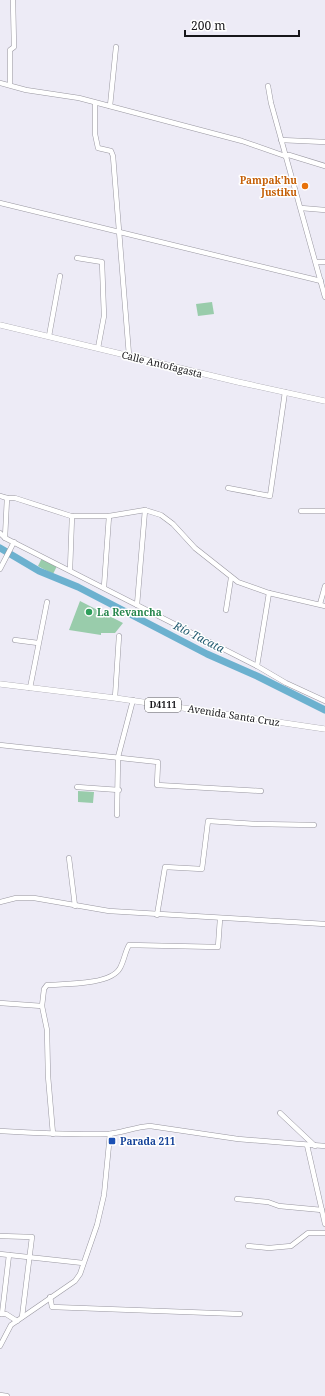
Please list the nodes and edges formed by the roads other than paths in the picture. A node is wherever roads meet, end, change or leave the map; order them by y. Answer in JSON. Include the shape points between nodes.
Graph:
{"nodes":[{"id":1,"x":13,"y":0,"type":"edge"},
{"id":2,"x":116,"y":47,"type":"dead end"},
{"id":3,"x":0,"y":83,"type":"edge"},
{"id":4,"x":10,"y":85,"type":"junction"},
{"id":5,"x":268,"y":86,"type":"dead end"},
{"id":6,"x":95,"y":103,"type":"junction"},
{"id":7,"x":110,"y":106,"type":"junction"},
{"id":8,"x":281,"y":140,"type":"junction"},
{"id":9,"x":325,"y":142,"type":"edge"},
{"id":10,"x":285,"y":156,"type":"junction"},
{"id":11,"x":325,"y":166,"type":"edge"},
{"id":12,"x":0,"y":203,"type":"edge"},
{"id":13,"x":301,"y":208,"type":"junction"},
{"id":14,"x":325,"y":210,"type":"edge"},
{"id":15,"x":118,"y":231,"type":"junction"},
{"id":16,"x":77,"y":258,"type":"dead end"},
{"id":17,"x":316,"y":262,"type":"junction"},
{"id":18,"x":325,"y":262,"type":"edge"},
{"id":19,"x":60,"y":276,"type":"dead end"},
{"id":20,"x":321,"y":281,"type":"junction"},
{"id":21,"x":325,"y":297,"type":"edge"},
{"id":22,"x":0,"y":325,"type":"edge"},
{"id":23,"x":49,"y":336,"type":"junction"},
{"id":24,"x":98,"y":348,"type":"junction"},
{"id":25,"x":129,"y":355,"type":"junction"},
{"id":26,"x":285,"y":392,"type":"junction"},
{"id":27,"x":325,"y":401,"type":"edge"},
{"id":28,"x":228,"y":488,"type":"dead end"},
{"id":29,"x":0,"y":496,"type":"edge"},
{"id":30,"x":7,"y":498,"type":"junction"},
{"id":31,"x":145,"y":510,"type":"junction"},
{"id":32,"x":301,"y":511,"type":"dead end"},
{"id":33,"x":325,"y":511,"type":"edge"},
{"id":34,"x":72,"y":516,"type":"junction"},
{"id":35,"x":109,"y":516,"type":"junction"},
{"id":36,"x":0,"y":533,"type":"edge"},
{"id":37,"x":5,"y":538,"type":"junction"},
{"id":38,"x":14,"y":542,"type":"junction"},
{"id":39,"x":0,"y":569,"type":"edge"},
{"id":40,"x":70,"y":570,"type":"junction"},
{"id":41,"x":231,"y":578,"type":"junction"},
{"id":42,"x":325,"y":586,"type":"edge"},
{"id":43,"x":104,"y":588,"type":"junction"},
{"id":44,"x":269,"y":593,"type":"junction"},
{"id":45,"x":47,"y":602,"type":"dead end"},
{"id":46,"x":137,"y":605,"type":"junction"},
{"id":47,"x":322,"y":605,"type":"edge"},
{"id":48,"x":226,"y":610,"type":"dead end"},
{"id":49,"x":119,"y":636,"type":"dead end"},
{"id":50,"x":15,"y":640,"type":"dead end"},
{"id":51,"x":38,"y":643,"type":"junction"},
{"id":52,"x":257,"y":666,"type":"junction"},
{"id":53,"x":0,"y":684,"type":"edge"},
{"id":54,"x":30,"y":688,"type":"junction"},
{"id":55,"x":116,"y":698,"type":"junction"},
{"id":56,"x":133,"y":700,"type":"junction"},
{"id":57,"x":325,"y":701,"type":"edge"},
{"id":58,"x":325,"y":729,"type":"edge"},
{"id":59,"x":0,"y":745,"type":"edge"},
{"id":60,"x":118,"y":757,"type":"junction"},
{"id":61,"x":76,"y":787,"type":"dead end"},
{"id":62,"x":118,"y":790,"type":"junction"},
{"id":63,"x":261,"y":791,"type":"dead end"},
{"id":64,"x":117,"y":815,"type":"dead end"},
{"id":65,"x":314,"y":825,"type":"dead end"},
{"id":66,"x":69,"y":858,"type":"dead end"},
{"id":67,"x":0,"y":902,"type":"edge"},
{"id":68,"x":74,"y":906,"type":"junction"},
{"id":69,"x":157,"y":915,"type":"junction"},
{"id":70,"x":220,"y":919,"type":"junction"},
{"id":71,"x":325,"y":924,"type":"edge"},
{"id":72,"x":0,"y":1003,"type":"edge"},
{"id":73,"x":42,"y":1006,"type":"junction"},
{"id":74,"x":280,"y":1113,"type":"dead end"},
{"id":75,"x":0,"y":1131,"type":"edge"},
{"id":76,"x":53,"y":1134,"type":"junction"},
{"id":77,"x":110,"y":1134,"type":"junction"},
{"id":78,"x":307,"y":1145,"type":"junction"},
{"id":79,"x":315,"y":1146,"type":"junction"},
{"id":80,"x":325,"y":1146,"type":"edge"},
{"id":81,"x":237,"y":1199,"type":"dead end"},
{"id":82,"x":322,"y":1210,"type":"junction"},
{"id":83,"x":325,"y":1224,"type":"edge"},
{"id":84,"x":325,"y":1233,"type":"edge"},
{"id":85,"x":0,"y":1236,"type":"edge"},
{"id":86,"x":248,"y":1246,"type":"dead end"},
{"id":87,"x":0,"y":1254,"type":"edge"},
{"id":88,"x":9,"y":1255,"type":"junction"},
{"id":89,"x":30,"y":1257,"type":"junction"},
{"id":90,"x":83,"y":1263,"type":"junction"},
{"id":91,"x":50,"y":1297,"type":"junction"},
{"id":92,"x":1,"y":1314,"type":"edge"},
{"id":93,"x":240,"y":1314,"type":"dead end"},
{"id":94,"x":22,"y":1317,"type":"junction"},
{"id":95,"x":17,"y":1321,"type":"junction"},
{"id":96,"x":0,"y":1346,"type":"edge"},
{"id":97,"x":0,"y":1395,"type":"edge"},
{"id":98,"x":7,"y":1396,"type":"edge"}],
"edges":[{"from":1,"to":4,"type":"street","via":[[14,47],[10,50]]},
{"from":2,"to":7,"type":"street"},
{"from":3,"to":4,"type":"street"},
{"from":4,"to":6,"type":"street"},
{"from":5,"to":8,"type":"street","via":[[270,103]]},
{"from":6,"to":7,"type":"street"},
{"from":6,"to":15,"type":"street","via":[[95,134],[98,148],[111,151],[113,156]]},
{"from":7,"to":10,"type":"street","via":[[242,141]]},
{"from":8,"to":9,"type":"street"},
{"from":8,"to":10,"type":"street"},
{"from":10,"to":11,"type":"street"},
{"from":10,"to":13,"type":"street"},
{"from":12,"to":15,"type":"street"},
{"from":13,"to":14,"type":"street"},
{"from":13,"to":17,"type":"street"},
{"from":15,"to":20,"type":"street"},
{"from":15,"to":25,"type":"street"},
{"from":16,"to":24,"type":"street","via":[[102,262],[104,316]]},
{"from":17,"to":18,"type":"street"},
{"from":17,"to":20,"type":"street"},
{"from":19,"to":23,"type":"street"},
{"from":20,"to":21,"type":"street"},
{"from":22,"to":23,"type":"main road","name":"Calle Antofagasta"},
{"from":23,"to":24,"type":"main road","name":"Calle Antofagasta"},
{"from":24,"to":25,"type":"main road","name":"Calle Antofagasta"},
{"from":25,"to":26,"type":"main road","name":"Calle Antofagasta"},
{"from":26,"to":27,"type":"main road","name":"Calle Antofagasta"},
{"from":26,"to":28,"type":"street","via":[[270,496]]},
{"from":29,"to":30,"type":"street"},
{"from":30,"to":34,"type":"street","via":[[15,498]]},
{"from":30,"to":37,"type":"street"},
{"from":31,"to":35,"type":"street"},
{"from":31,"to":41,"type":"street","via":[[161,515],[174,524],[195,548]]},
{"from":31,"to":46,"type":"street"},
{"from":32,"to":33,"type":"street"},
{"from":34,"to":35,"type":"street"},
{"from":34,"to":40,"type":"street"},
{"from":35,"to":43,"type":"street"},
{"from":36,"to":37,"type":"street"},
{"from":37,"to":38,"type":"street"},
{"from":38,"to":39,"type":"street"},
{"from":38,"to":40,"type":"street"},
{"from":40,"to":43,"type":"street"},
{"from":41,"to":44,"type":"street"},
{"from":41,"to":48,"type":"street"},
{"from":42,"to":47,"type":"street"},
{"from":43,"to":46,"type":"street"},
{"from":44,"to":47,"type":"street"},
{"from":44,"to":52,"type":"street"},
{"from":45,"to":51,"type":"street"},
{"from":46,"to":52,"type":"street"},
{"from":49,"to":55,"type":"street"},
{"from":50,"to":51,"type":"street"},
{"from":51,"to":54,"type":"street"},
{"from":52,"to":57,"type":"street"},
{"from":53,"to":54,"type":"main road","name":"Avenida Santa Cruz","number":"D4111"},
{"from":54,"to":55,"type":"main road","name":"Avenida Santa Cruz","number":"D4111"},
{"from":55,"to":56,"type":"main road","name":"Avenida Santa Cruz","number":"D4111"},
{"from":56,"to":58,"type":"main road","name":"Avenida Santa Cruz","number":"D4111"},
{"from":56,"to":60,"type":"street"},
{"from":59,"to":60,"type":"street"},
{"from":60,"to":62,"type":"street"},
{"from":60,"to":63,"type":"street","via":[[158,762],[157,785]]},
{"from":61,"to":62,"type":"street"},
{"from":62,"to":64,"type":"street"},
{"from":65,"to":69,"type":"street","via":[[208,821],[202,869],[165,867]]},
{"from":66,"to":68,"type":"street"},
{"from":67,"to":68,"type":"street","via":[[16,898],[34,898]]},
{"from":68,"to":69,"type":"street"},
{"from":69,"to":70,"type":"street"},
{"from":70,"to":71,"type":"street"},
{"from":70,"to":73,"type":"street","via":[[218,947],[129,945],[120,970],[107,978],[90,982],[47,985]]},
{"from":72,"to":73,"type":"street"},
{"from":73,"to":76,"type":"street","via":[[47,1030]]},
{"from":74,"to":79,"type":"street"},
{"from":75,"to":76,"type":"street"},
{"from":76,"to":77,"type":"street"},
{"from":77,"to":78,"type":"street","via":[[150,1126],[238,1139]]},
{"from":77,"to":90,"type":"street","via":[[104,1195],[97,1225]]},
{"from":78,"to":79,"type":"street"},
{"from":78,"to":82,"type":"street"},
{"from":79,"to":80,"type":"street"},
{"from":81,"to":82,"type":"street"},
{"from":82,"to":83,"type":"street"},
{"from":84,"to":86,"type":"street","via":[[308,1233],[291,1246]]},
{"from":85,"to":89,"type":"street","via":[[32,1236]]},
{"from":87,"to":88,"type":"street"},
{"from":88,"to":89,"type":"street"},
{"from":88,"to":92,"type":"street"},
{"from":89,"to":90,"type":"street"},
{"from":89,"to":94,"type":"street"},
{"from":90,"to":91,"type":"street","via":[[80,1274],[74,1281]]},
{"from":91,"to":93,"type":"street","via":[[52,1307]]},
{"from":91,"to":94,"type":"street"},
{"from":92,"to":95,"type":"street"},
{"from":94,"to":95,"type":"street"},
{"from":95,"to":96,"type":"street","via":[[8,1330]]},
{"from":97,"to":98,"type":"street"}]}
